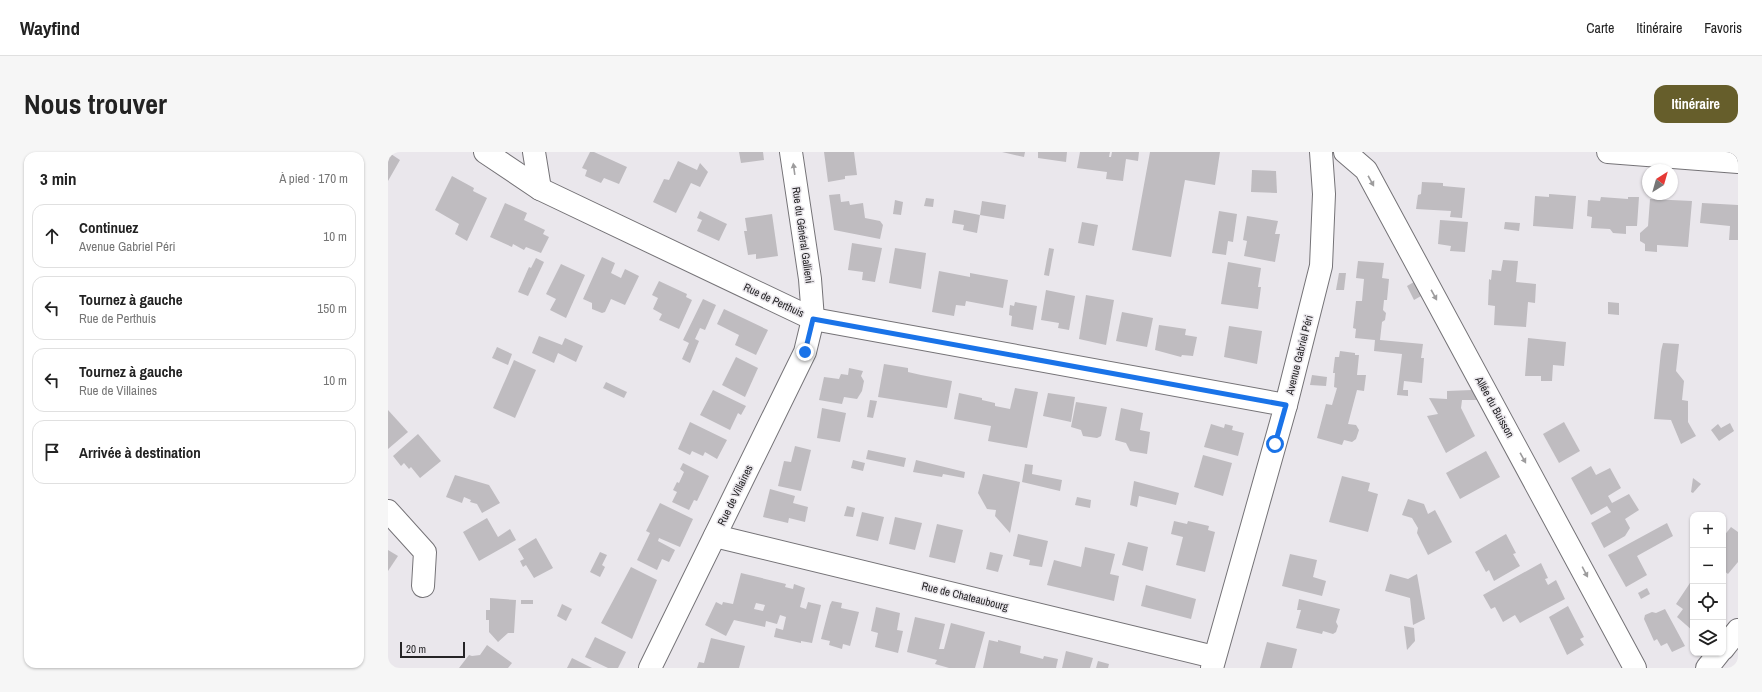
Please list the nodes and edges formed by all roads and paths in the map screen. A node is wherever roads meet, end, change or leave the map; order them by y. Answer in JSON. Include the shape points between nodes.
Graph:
{"nodes":[{"id":1,"x":485,"y":152,"type":"edge"},
{"id":2,"x":534,"y":152,"type":"edge"},
{"id":3,"x":791,"y":152,"type":"edge"},
{"id":4,"x":1321,"y":152,"type":"edge"},
{"id":5,"x":1346,"y":152,"type":"edge"},
{"id":6,"x":1608,"y":152,"type":"edge"},
{"id":7,"x":1738,"y":162,"type":"edge"},
{"id":8,"x":540,"y":189,"type":"junction"},
{"id":9,"x":813,"y":319,"type":"junction"},
{"id":10,"x":1286,"y":405,"type":"junction"},
{"id":11,"x":388,"y":511,"type":"edge"},
{"id":12,"x":715,"y":536,"type":"junction"},
{"id":13,"x":423,"y":586,"type":"dead end"},
{"id":14,"x":1738,"y":630,"type":"edge"},
{"id":15,"x":1726,"y":645,"type":"edge"},
{"id":16,"x":1717,"y":656,"type":"edge"},
{"id":17,"x":1213,"y":662,"type":"edge"},
{"id":18,"x":650,"y":668,"type":"edge"},
{"id":19,"x":1635,"y":668,"type":"edge"},
{"id":20,"x":1707,"y":668,"type":"edge"}],
"edges":[{"from":1,"to":8,"type":"street","name":"Rue de Perthuis"},
{"from":2,"to":8,"type":"street"},
{"from":9,"to":3,"type":"street","name":"Rue du Général Gallieni","one_way":true,"via":[[810,279]]},
{"from":4,"to":10,"type":"street","name":"Avenue Gabriel Péri","via":[[1324,194],[1321,266]]},
{"from":5,"to":19,"type":"street","name":"Allée du Buisson","one_way":true,"via":[[1368,175]]},
{"from":6,"to":7,"type":"street"},
{"from":8,"to":9,"type":"street","name":"Rue de Perthuis"},
{"from":9,"to":10,"type":"street","name":"Rue de Perthuis"},
{"from":9,"to":12,"type":"street","name":"Rue de Villaines","via":[[805,352]]},
{"from":10,"to":17,"type":"street","name":"Avenue Gabriel Péri"},
{"from":11,"to":13,"type":"street","via":[[425,552]]},
{"from":12,"to":17,"type":"street","name":"Rue de Chateaubourg"},
{"from":12,"to":18,"type":"street","name":"Rue de Villaines"},
{"from":14,"to":15,"type":"street"},
{"from":16,"to":20,"type":"street"}]}
